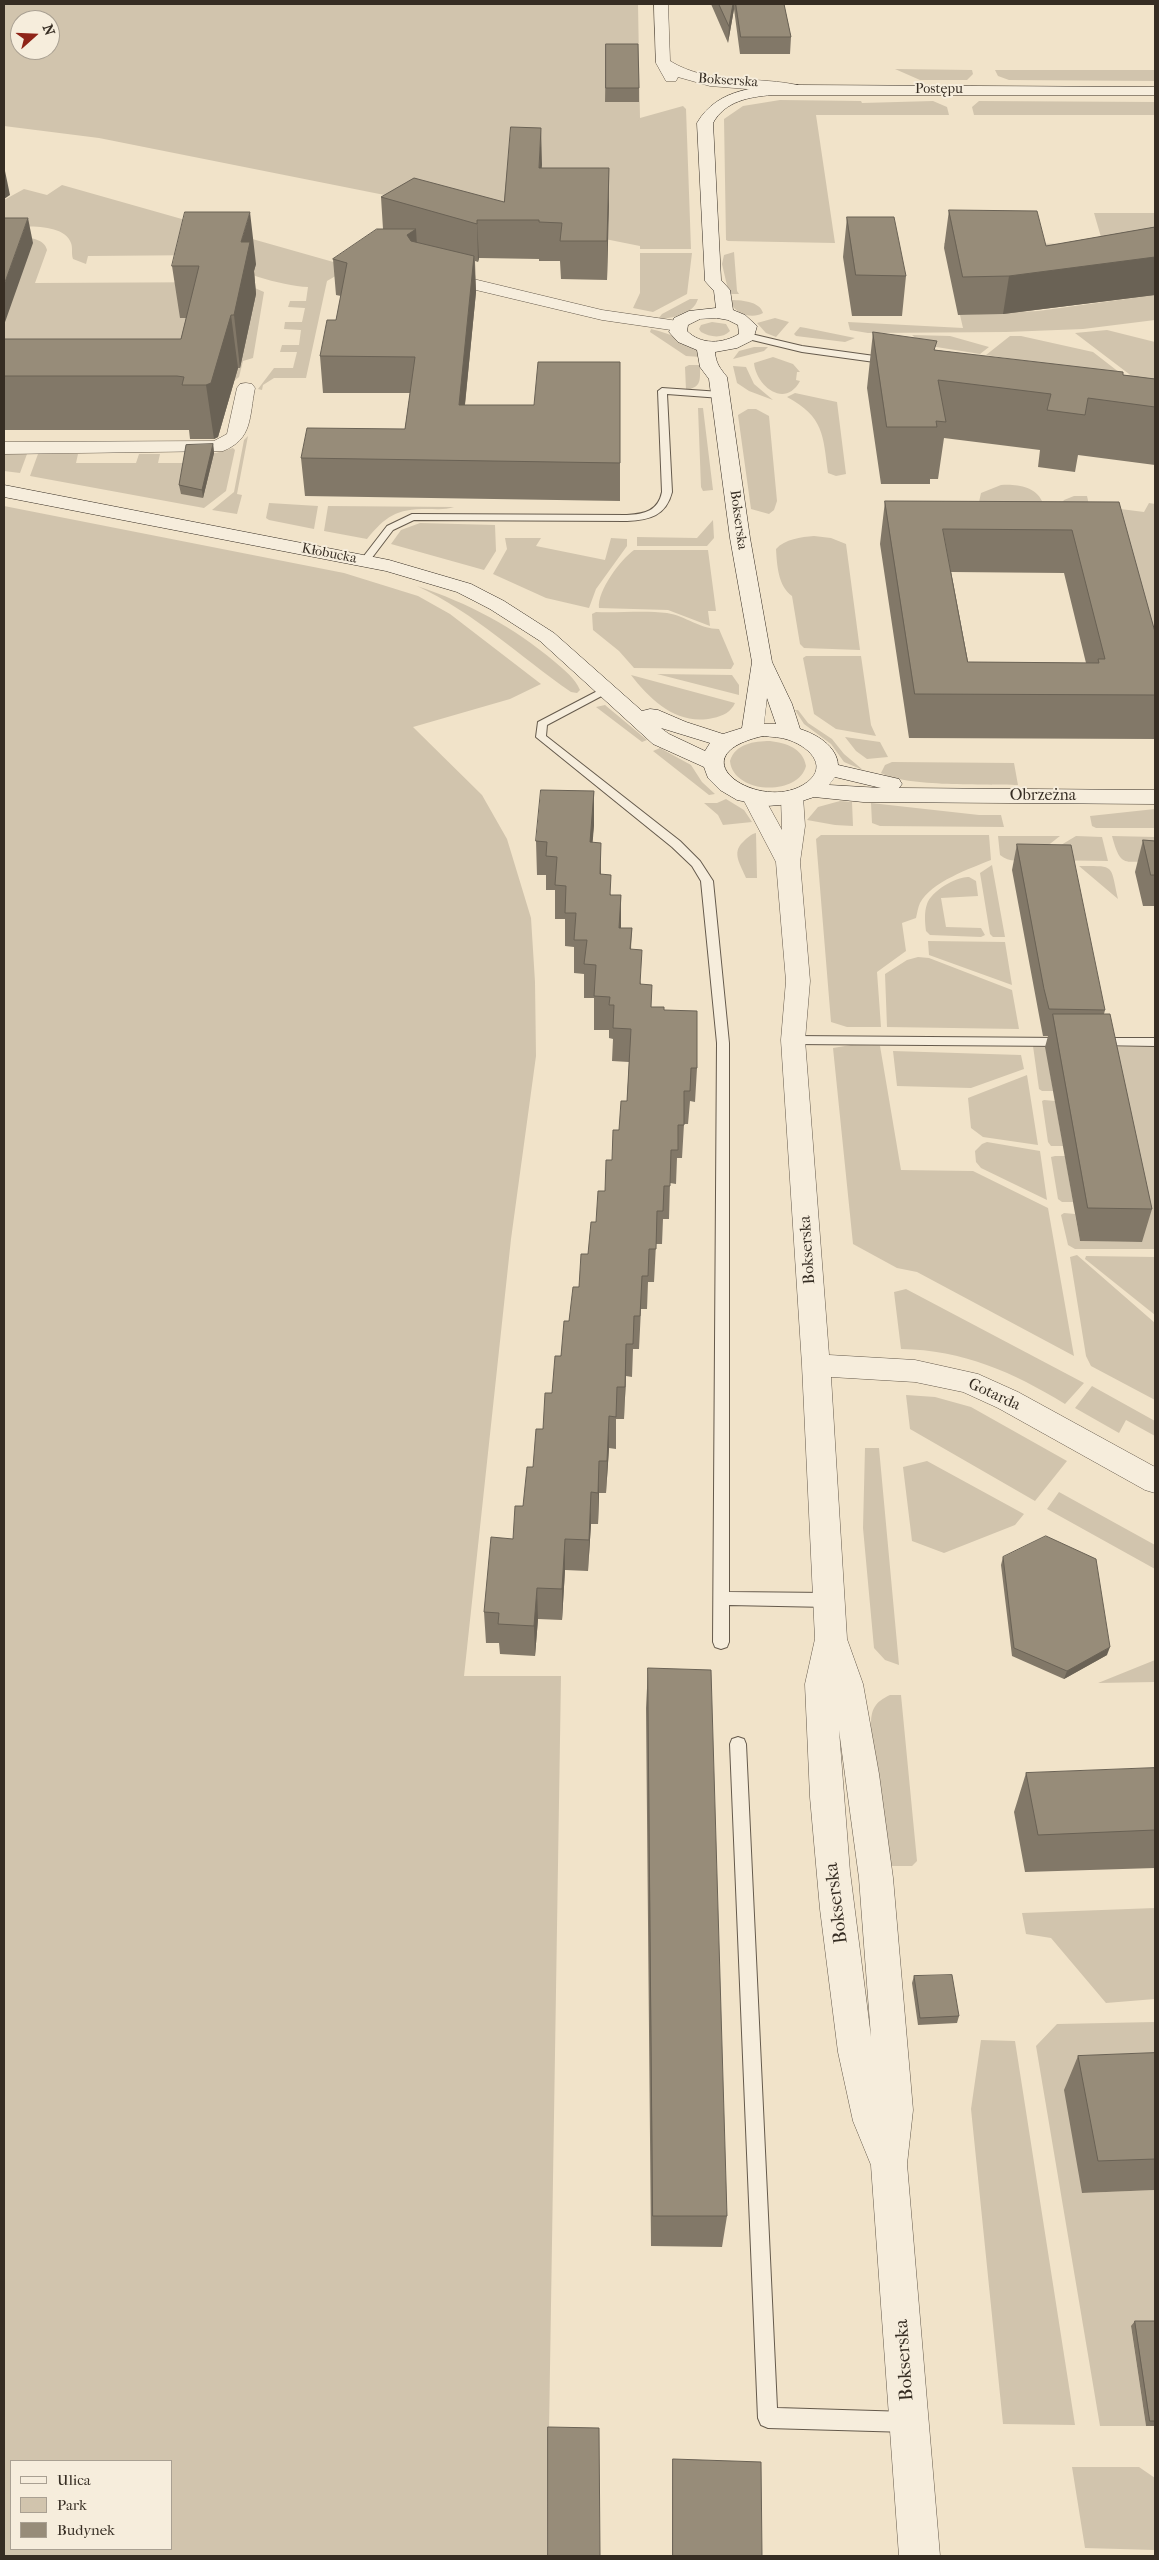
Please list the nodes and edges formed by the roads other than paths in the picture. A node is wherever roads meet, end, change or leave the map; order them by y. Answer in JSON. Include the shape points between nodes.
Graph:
{"nodes":[{"id":1,"x":661,"y":4,"type":"edge"},
{"id":2,"x":663,"y":62,"type":"junction"},
{"id":3,"x":796,"y":89,"type":"junction"},
{"id":4,"x":1155,"y":90,"type":"edge"},
{"id":5,"x":724,"y":102,"type":"junction"},
{"id":6,"x":428,"y":273,"type":"edge"},
{"id":7,"x":712,"y":281,"type":"junction"},
{"id":8,"x":705,"y":313,"type":"junction"},
{"id":9,"x":725,"y":314,"type":"junction"},
{"id":10,"x":678,"y":326,"type":"junction"},
{"id":11,"x":747,"y":336,"type":"junction"},
{"id":12,"x":705,"y":346,"type":"junction"},
{"id":13,"x":725,"y":346,"type":"junction"},
{"id":14,"x":900,"y":363,"type":"edge"},
{"id":15,"x":719,"y":386,"type":"junction"},
{"id":16,"x":246,"y":388,"type":"dead end"},
{"id":17,"x":4,"y":448,"type":"edge"},
{"id":18,"x":4,"y":491,"type":"edge"},
{"id":19,"x":365,"y":561,"type":"junction"},
{"id":20,"x":762,"y":662,"type":"junction"},
{"id":21,"x":614,"y":694,"type":"junction"},
{"id":22,"x":752,"y":731,"type":"junction"},
{"id":23,"x":790,"y":733,"type":"junction"},
{"id":24,"x":725,"y":741,"type":"junction"},
{"id":25,"x":712,"y":763,"type":"junction"},
{"id":26,"x":827,"y":769,"type":"junction"},
{"id":27,"x":802,"y":794,"type":"junction"},
{"id":28,"x":931,"y":795,"type":"junction"},
{"id":29,"x":1155,"y":796,"type":"edge"},
{"id":30,"x":753,"y":797,"type":"junction"},
{"id":31,"x":788,"y":862,"type":"junction"},
{"id":32,"x":793,"y":1040,"type":"junction"},
{"id":33,"x":1155,"y":1042,"type":"edge"},
{"id":34,"x":816,"y":1365,"type":"junction"},
{"id":35,"x":1155,"y":1480,"type":"edge"},
{"id":36,"x":721,"y":1598,"type":"junction"},
{"id":37,"x":828,"y":1600,"type":"junction"},
{"id":38,"x":721,"y":1642,"type":"dead end"},
{"id":39,"x":738,"y":1744,"type":"dead end"},
{"id":40,"x":909,"y":2422,"type":"junction"},
{"id":41,"x":920,"y":2556,"type":"edge"}],
"edges":[{"from":1,"to":2,"type":"street"},
{"from":2,"to":3,"type":"street","name":"Bokserska","via":[[679,74],[704,82],[774,84]]},
{"from":2,"to":5,"type":"street","name":"Bokserska","via":[[672,79],[699,95]]},
{"from":3,"to":4,"type":"street","name":"Postępu"},
{"from":3,"to":5,"type":"street","name":"Postępu","via":[[753,93]]},
{"from":5,"to":7,"type":"street","name":"Bokserska","via":[[713,109],[705,123]]},
{"from":6,"to":10,"type":"street","via":[[602,315]]},
{"from":7,"to":8,"type":"street","name":"Bokserska","via":[[704,286]]},
{"from":7,"to":9,"type":"street","name":"Bokserska","via":[[722,290]]},
{"from":8,"to":9,"type":"street"},
{"from":8,"to":10,"type":"street","via":[[686,318]]},
{"from":9,"to":11,"type":"street","via":[[748,326]]},
{"from":10,"to":12,"type":"street","via":[[682,337]]},
{"from":11,"to":13,"type":"street"},
{"from":11,"to":14,"type":"lane"},
{"from":12,"to":13,"type":"street"},
{"from":12,"to":15,"type":"street","name":"Bokserska","via":[[709,371]]},
{"from":13,"to":15,"type":"street","name":"Bokserska","via":[[726,370]]},
{"from":15,"to":19,"type":"lane","via":[[662,392],[667,492],[660,510],[644,517],[627,518],[412,517],[390,528]]},
{"from":15,"to":20,"type":"street","name":"Bokserska","via":[[740,538]]},
{"from":16,"to":17,"type":"street","via":[[236,436],[216,447]]},
{"from":18,"to":19,"type":"street","name":"Kłobucka"},
{"from":19,"to":21,"type":"street","name":"Kłobucka","via":[[441,579],[480,596],[547,637]]},
{"from":20,"to":22,"type":"street","name":"Bokserska"},
{"from":20,"to":23,"type":"street","name":"Bokserska"},
{"from":21,"to":24,"type":"street","name":"Kłobucka","via":[[666,723]]},
{"from":21,"to":25,"type":"street","name":"Kłobucka","via":[[661,739]]},
{"from":21,"to":36,"type":"lane","via":[[542,724],[541,737],[642,815],[696,864],[707,882],[723,1043]]},
{"from":22,"to":23,"type":"street"},
{"from":22,"to":24,"type":"street"},
{"from":23,"to":26,"type":"street","via":[[821,750]]},
{"from":24,"to":25,"type":"street","via":[[713,754]]},
{"from":25,"to":30,"type":"street","via":[[719,780],[735,791]]},
{"from":26,"to":27,"type":"street","via":[[826,777]]},
{"from":26,"to":28,"type":"street","name":"Obrzeżna"},
{"from":27,"to":28,"type":"street","name":"Obrzeżna"},
{"from":27,"to":30,"type":"street","via":[[769,799]]},
{"from":27,"to":31,"type":"street","name":"Bokserska"},
{"from":28,"to":29,"type":"street","name":"Obrzeżna"},
{"from":30,"to":31,"type":"street","name":"Bokserska"},
{"from":31,"to":32,"type":"street","name":"Bokserska","via":[[798,981]]},
{"from":32,"to":33,"type":"lane"},
{"from":32,"to":34,"type":"street","name":"Bokserska"},
{"from":34,"to":35,"type":"street","name":"Gotarda","via":[[915,1371],[968,1382],[1008,1400]]},
{"from":34,"to":37,"type":"street","name":"Bokserska"},
{"from":36,"to":37,"type":"lane"},
{"from":36,"to":38,"type":"lane"},
{"from":37,"to":40,"type":"street","name":"Bokserska","via":[[832,1639],[847,1684],[863,1774],[876,1878],[895,2110],[889,2164]]},
{"from":39,"to":40,"type":"lane","via":[[768,2418]]},
{"from":40,"to":41,"type":"street","name":"Bokserska"}]}
